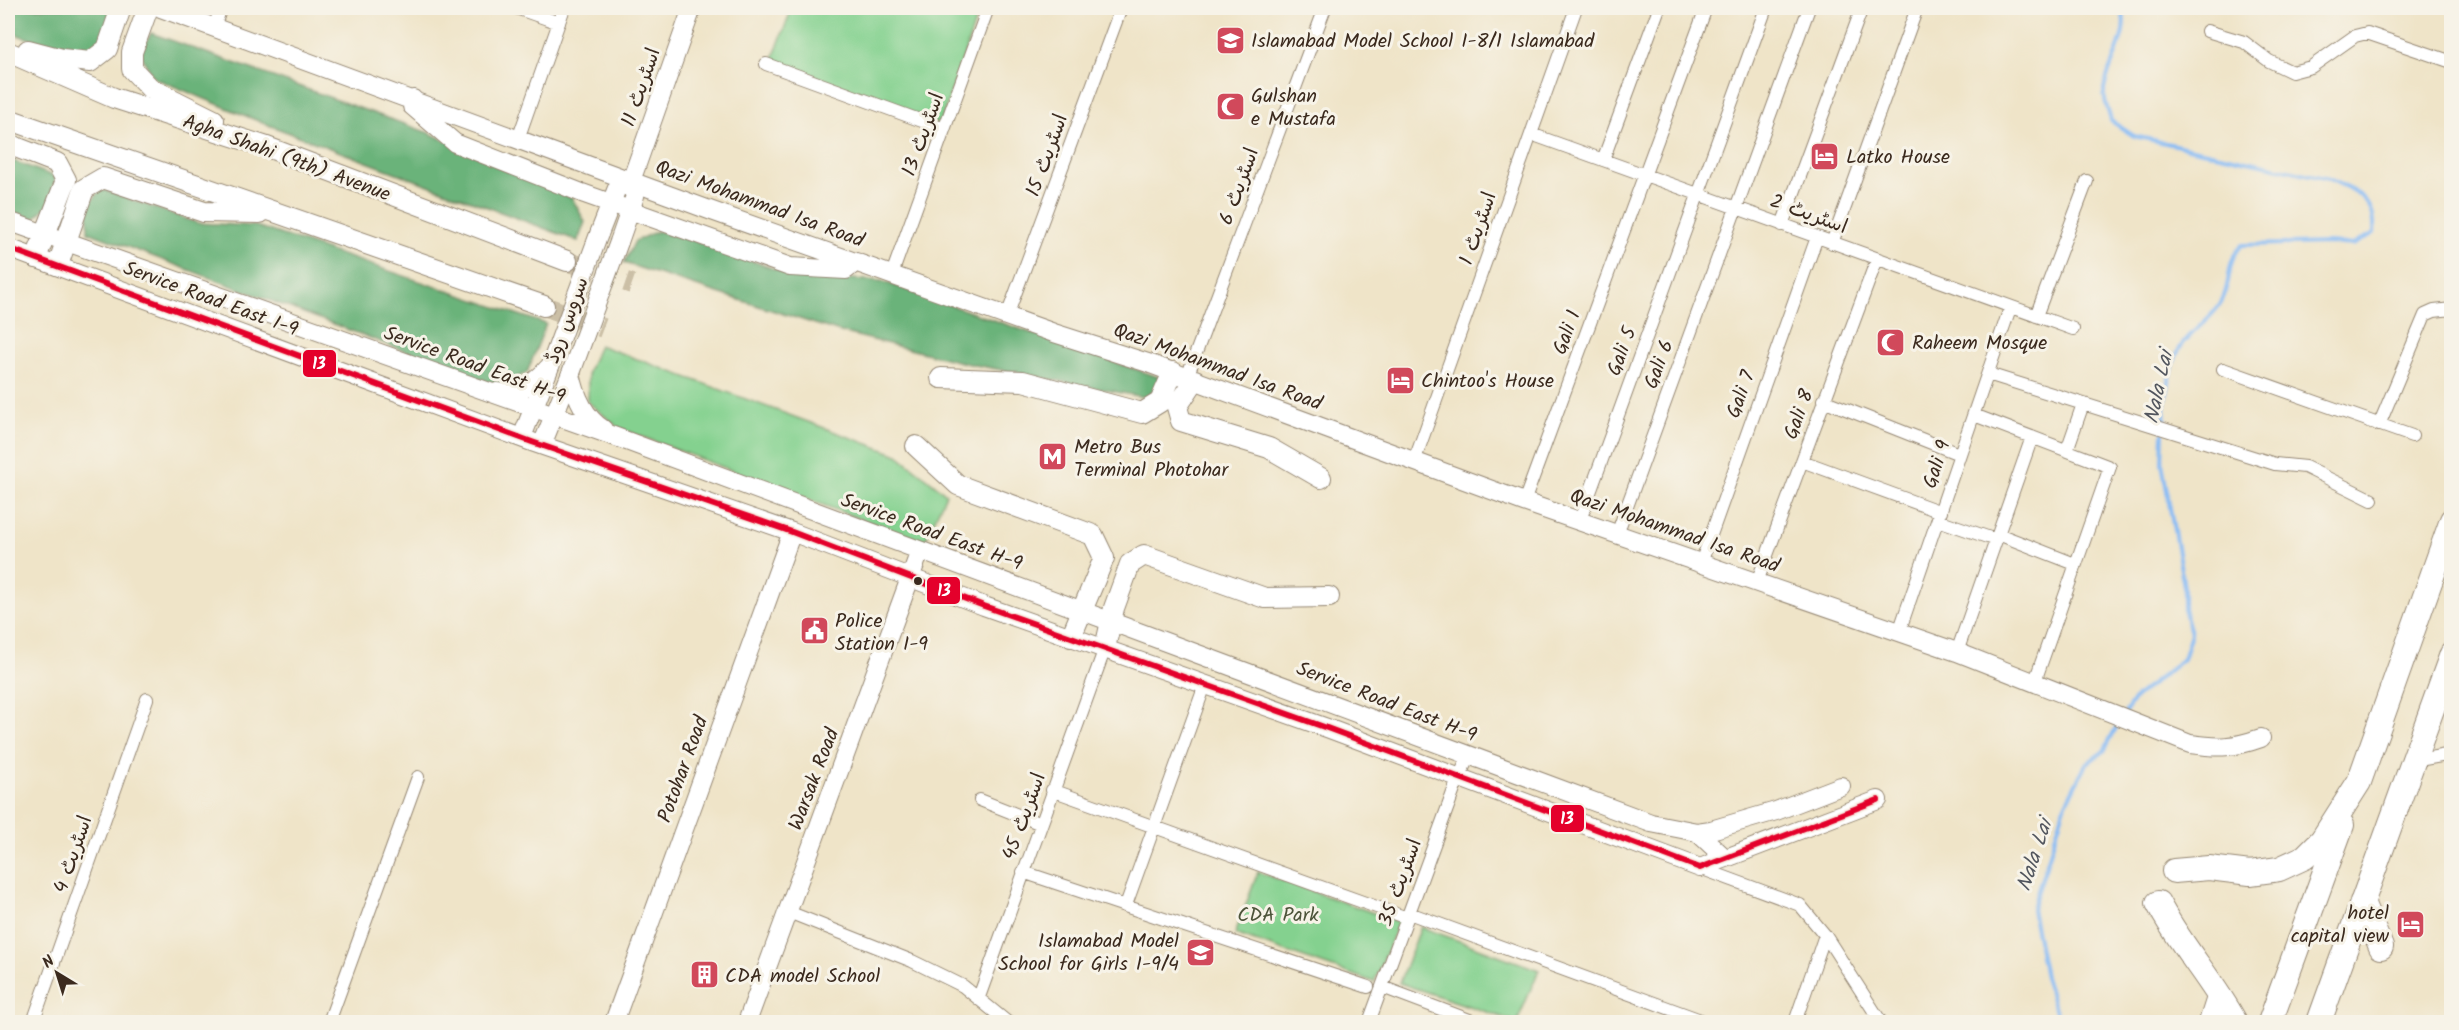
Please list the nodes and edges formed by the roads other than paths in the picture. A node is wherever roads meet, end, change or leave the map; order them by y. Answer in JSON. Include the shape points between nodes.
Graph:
{"nodes":[{"id":1,"x":121,"y":8,"type":"edge"},
{"id":2,"x":148,"y":8,"type":"edge"},
{"id":3,"x":161,"y":8,"type":"edge"},
{"id":4,"x":221,"y":8,"type":"edge"},
{"id":5,"x":516,"y":8,"type":"edge"},
{"id":6,"x":564,"y":8,"type":"edge"},
{"id":7,"x":692,"y":8,"type":"edge"},
{"id":8,"x":988,"y":8,"type":"edge"},
{"id":9,"x":1121,"y":8,"type":"edge"},
{"id":10,"x":1324,"y":8,"type":"edge"},
{"id":11,"x":1576,"y":8,"type":"edge"},
{"id":12,"x":1659,"y":8,"type":"edge"},
{"id":13,"x":1707,"y":8,"type":"edge"},
{"id":14,"x":1766,"y":8,"type":"edge"},
{"id":15,"x":1809,"y":8,"type":"edge"},
{"id":16,"x":1862,"y":8,"type":"edge"},
{"id":17,"x":1917,"y":8,"type":"edge"},
{"id":18,"x":559,"y":23,"type":"junction"},
{"id":19,"x":214,"y":27,"type":"junction"},
{"id":20,"x":2207,"y":31,"type":"dead end"},
{"id":21,"x":8,"y":45,"type":"edge"},
{"id":22,"x":8,"y":52,"type":"edge"},
{"id":23,"x":2451,"y":62,"type":"edge"},
{"id":24,"x":766,"y":64,"type":"dead end"},
{"id":25,"x":413,"y":99,"type":"junction"},
{"id":26,"x":8,"y":119,"type":"edge"},
{"id":27,"x":944,"y":129,"type":"junction"},
{"id":28,"x":1531,"y":134,"type":"junction"},
{"id":29,"x":518,"y":139,"type":"junction"},
{"id":30,"x":8,"y":144,"type":"edge"},
{"id":31,"x":267,"y":147,"type":"junction"},
{"id":32,"x":1602,"y":160,"type":"junction"},
{"id":33,"x":1644,"y":175,"type":"junction"},
{"id":34,"x":2087,"y":181,"type":"dead end"},
{"id":35,"x":630,"y":182,"type":"junction"},
{"id":36,"x":1698,"y":195,"type":"junction"},
{"id":37,"x":610,"y":203,"type":"junction"},
{"id":38,"x":1736,"y":208,"type":"junction"},
{"id":39,"x":630,"y":210,"type":"junction"},
{"id":40,"x":277,"y":213,"type":"junction"},
{"id":41,"x":8,"y":221,"type":"edge"},
{"id":42,"x":1782,"y":225,"type":"junction"},
{"id":43,"x":45,"y":234,"type":"junction"},
{"id":44,"x":1817,"y":237,"type":"junction"},
{"id":45,"x":66,"y":242,"type":"junction"},
{"id":46,"x":1832,"y":243,"type":"junction"},
{"id":47,"x":8,"y":248,"type":"edge"},
{"id":48,"x":36,"y":258,"type":"junction"},
{"id":49,"x":1876,"y":259,"type":"junction"},
{"id":50,"x":567,"y":261,"type":"tunnel mouth"},
{"id":51,"x":856,"y":262,"type":"junction"},
{"id":52,"x":58,"y":265,"type":"junction"},
{"id":53,"x":892,"y":274,"type":"junction"},
{"id":54,"x":544,"y":306,"type":"tunnel mouth"},
{"id":55,"x":2010,"y":308,"type":"junction"},
{"id":56,"x":2451,"y":309,"type":"edge"},
{"id":57,"x":1007,"y":316,"type":"junction"},
{"id":58,"x":2036,"y":316,"type":"junction"},
{"id":59,"x":2073,"y":329,"type":"dead end"},
{"id":60,"x":551,"y":364,"type":"junction"},
{"id":61,"x":2223,"y":369,"type":"dead end"},
{"id":62,"x":570,"y":373,"type":"junction"},
{"id":63,"x":1988,"y":374,"type":"junction"},
{"id":64,"x":1185,"y":377,"type":"junction"},
{"id":65,"x":941,"y":378,"type":"dead end"},
{"id":66,"x":483,"y":390,"type":"junction"},
{"id":67,"x":1823,"y":400,"type":"junction"},
{"id":68,"x":2083,"y":404,"type":"junction"},
{"id":69,"x":534,"y":408,"type":"junction"},
{"id":70,"x":1974,"y":415,"type":"junction"},
{"id":71,"x":554,"y":416,"type":"junction"},
{"id":72,"x":2379,"y":425,"type":"junction"},
{"id":73,"x":2412,"y":435,"type":"dead end"},
{"id":74,"x":2032,"y":436,"type":"junction"},
{"id":75,"x":616,"y":437,"type":"junction"},
{"id":76,"x":532,"y":442,"type":"junction"},
{"id":77,"x":916,"y":446,"type":"dead end"},
{"id":78,"x":2067,"y":450,"type":"junction"},
{"id":79,"x":1959,"y":454,"type":"junction"},
{"id":80,"x":1802,"y":460,"type":"junction"},
{"id":81,"x":1414,"y":462,"type":"junction"},
{"id":82,"x":1321,"y":478,"type":"dead end"},
{"id":83,"x":2372,"y":500,"type":"dead end"},
{"id":84,"x":1524,"y":502,"type":"junction"},
{"id":85,"x":1939,"y":516,"type":"junction"},
{"id":86,"x":1580,"y":520,"type":"junction"},
{"id":87,"x":2451,"y":520,"type":"edge"},
{"id":88,"x":792,"y":532,"type":"junction"},
{"id":89,"x":1617,"y":534,"type":"junction"},
{"id":90,"x":1997,"y":537,"type":"junction"},
{"id":91,"x":920,"y":551,"type":"junction"},
{"id":92,"x":1701,"y":563,"type":"junction"},
{"id":93,"x":2075,"y":564,"type":"junction"},
{"id":94,"x":910,"y":577,"type":"junction"},
{"id":95,"x":1757,"y":582,"type":"junction"},
{"id":96,"x":1329,"y":597,"type":"dead end"},
{"id":97,"x":1081,"y":610,"type":"junction"},
{"id":98,"x":1111,"y":622,"type":"junction"},
{"id":99,"x":1899,"y":632,"type":"junction"},
{"id":100,"x":1071,"y":637,"type":"junction"},
{"id":101,"x":1105,"y":648,"type":"junction"},
{"id":102,"x":1957,"y":652,"type":"junction"},
{"id":103,"x":2451,"y":654,"type":"edge"},
{"id":104,"x":2035,"y":681,"type":"junction"},
{"id":105,"x":1205,"y":685,"type":"junction"},
{"id":106,"x":147,"y":699,"type":"dead end"},
{"id":107,"x":1335,"y":704,"type":"junction"},
{"id":108,"x":1327,"y":728,"type":"junction"},
{"id":109,"x":2261,"y":738,"type":"dead end"},
{"id":110,"x":2451,"y":754,"type":"edge"},
{"id":111,"x":1469,"y":756,"type":"junction"},
{"id":112,"x":2413,"y":761,"type":"junction"},
{"id":113,"x":418,"y":777,"type":"dead end"},
{"id":114,"x":1458,"y":778,"type":"junction"},
{"id":115,"x":2359,"y":782,"type":"junction"},
{"id":116,"x":1841,"y":786,"type":"dead end"},
{"id":117,"x":1052,"y":790,"type":"junction"},
{"id":118,"x":980,"y":800,"type":"dead end"},
{"id":119,"x":1878,"y":800,"type":"dead end"},
{"id":120,"x":1041,"y":824,"type":"junction"},
{"id":121,"x":1155,"y":826,"type":"junction"},
{"id":122,"x":1696,"y":832,"type":"junction"},
{"id":123,"x":1725,"y":858,"type":"junction"},
{"id":124,"x":1700,"y":868,"type":"junction"},
{"id":125,"x":2174,"y":871,"type":"dead end"},
{"id":126,"x":1023,"y":872,"type":"junction"},
{"id":127,"x":2362,"y":902,"type":"junction"},
{"id":128,"x":2158,"y":903,"type":"dead end"},
{"id":129,"x":1126,"y":905,"type":"junction"},
{"id":130,"x":786,"y":911,"type":"junction"},
{"id":131,"x":1408,"y":915,"type":"junction"},
{"id":132,"x":1825,"y":935,"type":"junction"},
{"id":133,"x":2381,"y":947,"type":"dead end"},
{"id":134,"x":1368,"y":987,"type":"dead end"},
{"id":135,"x":1382,"y":987,"type":"junction"},
{"id":136,"x":2217,"y":994,"type":"junction"},
{"id":137,"x":979,"y":998,"type":"junction"},
{"id":138,"x":33,"y":1023,"type":"edge"},
{"id":139,"x":329,"y":1023,"type":"edge"},
{"id":140,"x":614,"y":1023,"type":"edge"},
{"id":141,"x":747,"y":1023,"type":"edge"},
{"id":142,"x":1007,"y":1023,"type":"edge"},
{"id":143,"x":1369,"y":1023,"type":"edge"},
{"id":144,"x":1474,"y":1023,"type":"edge"},
{"id":145,"x":1706,"y":1023,"type":"edge"},
{"id":146,"x":1795,"y":1023,"type":"edge"},
{"id":147,"x":1881,"y":1023,"type":"edge"},
{"id":148,"x":2208,"y":1023,"type":"edge"},
{"id":149,"x":2235,"y":1023,"type":"edge"},
{"id":150,"x":2270,"y":1023,"type":"edge"},
{"id":151,"x":2319,"y":1023,"type":"edge"}],
"edges":[{"from":1,"to":21,"type":"main road","via":[[107,49],[90,62]]},
{"from":2,"to":31,"type":"main road","via":[[132,52],[132,69],[150,88]]},
{"from":3,"to":19,"type":"street","name":"Qazi Mohammad Isa Road"},
{"from":4,"to":19,"type":"street"},
{"from":5,"to":18,"type":"street"},
{"from":6,"to":18,"type":"street"},
{"from":7,"to":35,"type":"street","name":"اسٹریٹ 11"},
{"from":8,"to":27,"type":"street","name":"اسٹریٹ 13"},
{"from":9,"to":57,"type":"street","name":"اسٹریٹ 15"},
{"from":10,"to":64,"type":"street","name":"اسٹریٹ 6"},
{"from":11,"to":28,"type":"street","name":"اسٹریٹ 1"},
{"from":12,"to":32,"type":"street"},
{"from":13,"to":33,"type":"street","name":"Gali 1"},
{"from":14,"to":36,"type":"street","name":"Gali 5"},
{"from":15,"to":38,"type":"street","name":"Gali 6"},
{"from":16,"to":42,"type":"street"},
{"from":17,"to":46,"type":"street"},
{"from":18,"to":29,"type":"street"},
{"from":19,"to":25,"type":"street","name":"Qazi Mohammad Isa Road"},
{"from":20,"to":23,"type":"street","via":[[2244,42],[2292,72],[2311,67],[2355,36],[2367,33]]},
{"from":22,"to":31,"type":"main road","name":"Agha Shahi (9th) Avenue","via":[[114,98]]},
{"from":24,"to":27,"type":"street"},
{"from":25,"to":29,"type":"street","name":"Qazi Mohammad Isa Road"},
{"from":25,"to":37,"type":"street","via":[[412,106],[455,143]]},
{"from":26,"to":40,"type":"main road"},
{"from":27,"to":53,"type":"street","name":"اسٹریٹ 13"},
{"from":28,"to":32,"type":"street","name":"اسٹریٹ 2"},
{"from":28,"to":81,"type":"street","name":"اسٹریٹ 1"},
{"from":29,"to":35,"type":"street","name":"Qazi Mohammad Isa Road"},
{"from":30,"to":43,"type":"main road","via":[[57,163],[66,180]]},
{"from":31,"to":50,"type":"main road","name":"Agha Shahi (9th) Avenue"},
{"from":32,"to":33,"type":"street","name":"اسٹریٹ 2"},
{"from":33,"to":36,"type":"street","name":"اسٹریٹ 2"},
{"from":33,"to":84,"type":"street","name":"Gali 1"},
{"from":34,"to":58,"type":"street"},
{"from":35,"to":37,"type":"street","name":"سروس روڈ","via":[[617,188]]},
{"from":35,"to":39,"type":"street","name":"سروس روڈ","via":[[635,196]]},
{"from":35,"to":51,"type":"street","name":"Qazi Mohammad Isa Road"},
{"from":36,"to":38,"type":"street","name":"اسٹریٹ 2"},
{"from":36,"to":86,"type":"street","name":"Gali 5"},
{"from":37,"to":39,"type":"street"},
{"from":37,"to":60,"type":"street","name":"سروس روڈ","bridge":true},
{"from":38,"to":42,"type":"street","name":"اسٹریٹ 2"},
{"from":38,"to":89,"type":"street","name":"Gali 6"},
{"from":39,"to":51,"type":"street","via":[[790,267],[846,270]]},
{"from":39,"to":62,"type":"street","name":"سروس روڈ","bridge":true},
{"from":40,"to":45,"type":"main road","via":[[204,212],[103,178],[84,189]]},
{"from":40,"to":54,"type":"main road"},
{"from":41,"to":43,"type":"street","name":"Service Road East H-9"},
{"from":42,"to":44,"type":"street","name":"اسٹریٹ 2"},
{"from":43,"to":45,"type":"street","name":"Service Road East H-9"},
{"from":43,"to":48,"type":"main road"},
{"from":44,"to":46,"type":"street","name":"اسٹریٹ 2"},
{"from":44,"to":92,"type":"street","name":"Gali 7"},
{"from":45,"to":52,"type":"main road"},
{"from":45,"to":66,"type":"street","name":"Service Road East H-9"},
{"from":46,"to":49,"type":"street","name":"اسٹریٹ 2"},
{"from":47,"to":48,"type":"street","name":"Service Road East I-9"},
{"from":48,"to":52,"type":"street","name":"Service Road East I-9"},
{"from":49,"to":55,"type":"street","name":"اسٹریٹ 2"},
{"from":49,"to":67,"type":"street","name":"Gali 8"},
{"from":51,"to":53,"type":"street","name":"Qazi Mohammad Isa Road"},
{"from":52,"to":76,"type":"street","name":"Service Road East I-9"},
{"from":53,"to":57,"type":"street","name":"Qazi Mohammad Isa Road"},
{"from":55,"to":58,"type":"street","name":"اسٹریٹ 2"},
{"from":55,"to":63,"type":"street","name":"Gali 9"},
{"from":56,"to":72,"type":"street","via":[[2425,315]]},
{"from":57,"to":64,"type":"street","name":"Qazi Mohammad Isa Road"},
{"from":58,"to":59,"type":"street","name":"اسٹریٹ 2"},
{"from":60,"to":66,"type":"street","via":[[522,389],[503,393]]},
{"from":60,"to":69,"type":"street","name":"سروس روڈ"},
{"from":61,"to":72,"type":"street"},
{"from":62,"to":71,"type":"street","name":"سروس روڈ"},
{"from":62,"to":75,"type":"street","via":[[585,411],[598,426]]},
{"from":63,"to":68,"type":"street"},
{"from":63,"to":70,"type":"street","name":"Gali 9"},
{"from":64,"to":65,"type":"main road","via":[[1160,402],[1142,413],[1023,381]]},
{"from":64,"to":81,"type":"street","name":"Qazi Mohammad Isa Road"},
{"from":64,"to":82,"type":"main road","via":[[1177,407],[1181,421],[1269,448]]},
{"from":66,"to":69,"type":"street","name":"Service Road East H-9"},
{"from":67,"to":79,"type":"street"},
{"from":67,"to":80,"type":"street","name":"Gali 8"},
{"from":68,"to":78,"type":"street"},
{"from":68,"to":83,"type":"street","via":[[2275,464],[2305,467]]},
{"from":69,"to":71,"type":"street","name":"Service Road East H-9"},
{"from":69,"to":76,"type":"street","name":"سروس روڈ"},
{"from":70,"to":74,"type":"street"},
{"from":70,"to":79,"type":"street","name":"Gali 9"},
{"from":71,"to":75,"type":"street","name":"Service Road East H-9"},
{"from":71,"to":76,"type":"street","name":"سروس روڈ"},
{"from":72,"to":73,"type":"street"},
{"from":74,"to":78,"type":"street"},
{"from":74,"to":90,"type":"street"},
{"from":75,"to":91,"type":"street","name":"Service Road East H-9"},
{"from":76,"to":88,"type":"street"},
{"from":77,"to":97,"type":"main road","via":[[958,485],[1094,535],[1104,558]]},
{"from":78,"to":93,"type":"street","via":[[2110,467]]},
{"from":79,"to":85,"type":"street","name":"Gali 9"},
{"from":80,"to":85,"type":"street"},
{"from":80,"to":95,"type":"street","name":"Gali 8"},
{"from":81,"to":84,"type":"street","name":"Qazi Mohammad Isa Road"},
{"from":84,"to":86,"type":"street","name":"Qazi Mohammad Isa Road"},
{"from":85,"to":90,"type":"street"},
{"from":85,"to":99,"type":"street","name":"Gali 9"},
{"from":86,"to":89,"type":"street","name":"Qazi Mohammad Isa Road"},
{"from":87,"to":115,"type":"highway"},
{"from":88,"to":94,"type":"street"},
{"from":88,"to":140,"type":"street","name":"Potohar Road"},
{"from":89,"to":92,"type":"street","name":"Qazi Mohammad Isa Road"},
{"from":90,"to":93,"type":"street"},
{"from":90,"to":102,"type":"street"},
{"from":91,"to":94,"type":"street","name":"Warsak Road"},
{"from":91,"to":97,"type":"street","name":"Service Road East H-9"},
{"from":92,"to":95,"type":"street","name":"Qazi Mohammad Isa Road"},
{"from":93,"to":104,"type":"street"},
{"from":94,"to":100,"type":"street"},
{"from":94,"to":130,"type":"street","name":"Warsak Road"},
{"from":95,"to":99,"type":"street","name":"Qazi Mohammad Isa Road"},
{"from":96,"to":98,"type":"main road","via":[[1265,598],[1144,555],[1130,564]]},
{"from":97,"to":98,"type":"street","name":"Service Road East H-9"},
{"from":97,"to":100,"type":"main road"},
{"from":98,"to":101,"type":"main road"},
{"from":98,"to":107,"type":"street","name":"Service Road East H-9"},
{"from":99,"to":102,"type":"street","name":"Qazi Mohammad Isa Road"},
{"from":100,"to":101,"type":"street"},
{"from":101,"to":105,"type":"street"},
{"from":101,"to":117,"type":"street","name":"اسٹریٹ 45"},
{"from":102,"to":104,"type":"street","name":"Qazi Mohammad Isa Road"},
{"from":103,"to":112,"type":"highway"},
{"from":104,"to":109,"type":"street","name":"Qazi Mohammad Isa Road","via":[[2190,744],[2237,747]]},
{"from":105,"to":108,"type":"street"},
{"from":105,"to":121,"type":"street"},
{"from":106,"to":138,"type":"street","name":"اسٹریٹ 4"},
{"from":107,"to":108,"type":"street"},
{"from":107,"to":111,"type":"street","name":"Service Road East H-9"},
{"from":108,"to":114,"type":"street"},
{"from":110,"to":112,"type":"street"},
{"from":111,"to":114,"type":"street","name":"اسٹریٹ 35"},
{"from":111,"to":122,"type":"street","name":"Service Road East H-9","via":[[1651,823]]},
{"from":112,"to":127,"type":"highway"},
{"from":113,"to":139,"type":"street"},
{"from":114,"to":124,"type":"street"},
{"from":114,"to":131,"type":"street","name":"اسٹریٹ 35"},
{"from":115,"to":125,"type":"highway","via":[[2322,840],[2305,857],[2278,869],[2250,873],[2209,868]]},
{"from":115,"to":150,"type":"highway"},
{"from":116,"to":122,"type":"street","name":"Service Road East H-9","via":[[1776,811]]},
{"from":117,"to":120,"type":"street","name":"اسٹریٹ 45"},
{"from":117,"to":121,"type":"street"},
{"from":118,"to":120,"type":"street"},
{"from":119,"to":123,"type":"street"},
{"from":120,"to":126,"type":"street","name":"اسٹریٹ 45"},
{"from":121,"to":129,"type":"street"},
{"from":121,"to":131,"type":"street"},
{"from":122,"to":123,"type":"street"},
{"from":123,"to":124,"type":"street"},
{"from":124,"to":132,"type":"street","via":[[1800,905]]},
{"from":126,"to":129,"type":"street"},
{"from":126,"to":137,"type":"street","name":"اسٹریٹ 45"},
{"from":127,"to":133,"type":"highway"},
{"from":127,"to":151,"type":"highway"},
{"from":128,"to":136,"type":"highway","via":[[2172,931]]},
{"from":129,"to":134,"type":"street"},
{"from":130,"to":137,"type":"street","via":[[912,961]]},
{"from":130,"to":141,"type":"street","name":"Warsak Road"},
{"from":131,"to":135,"type":"street","name":"اسٹریٹ 35"},
{"from":131,"to":145,"type":"street"},
{"from":132,"to":146,"type":"street"},
{"from":132,"to":147,"type":"street"},
{"from":135,"to":143,"type":"street","name":"اسٹریٹ 35"},
{"from":135,"to":144,"type":"street"},
{"from":136,"to":148,"type":"street"},
{"from":136,"to":149,"type":"highway"},
{"from":137,"to":142,"type":"street"}]}
